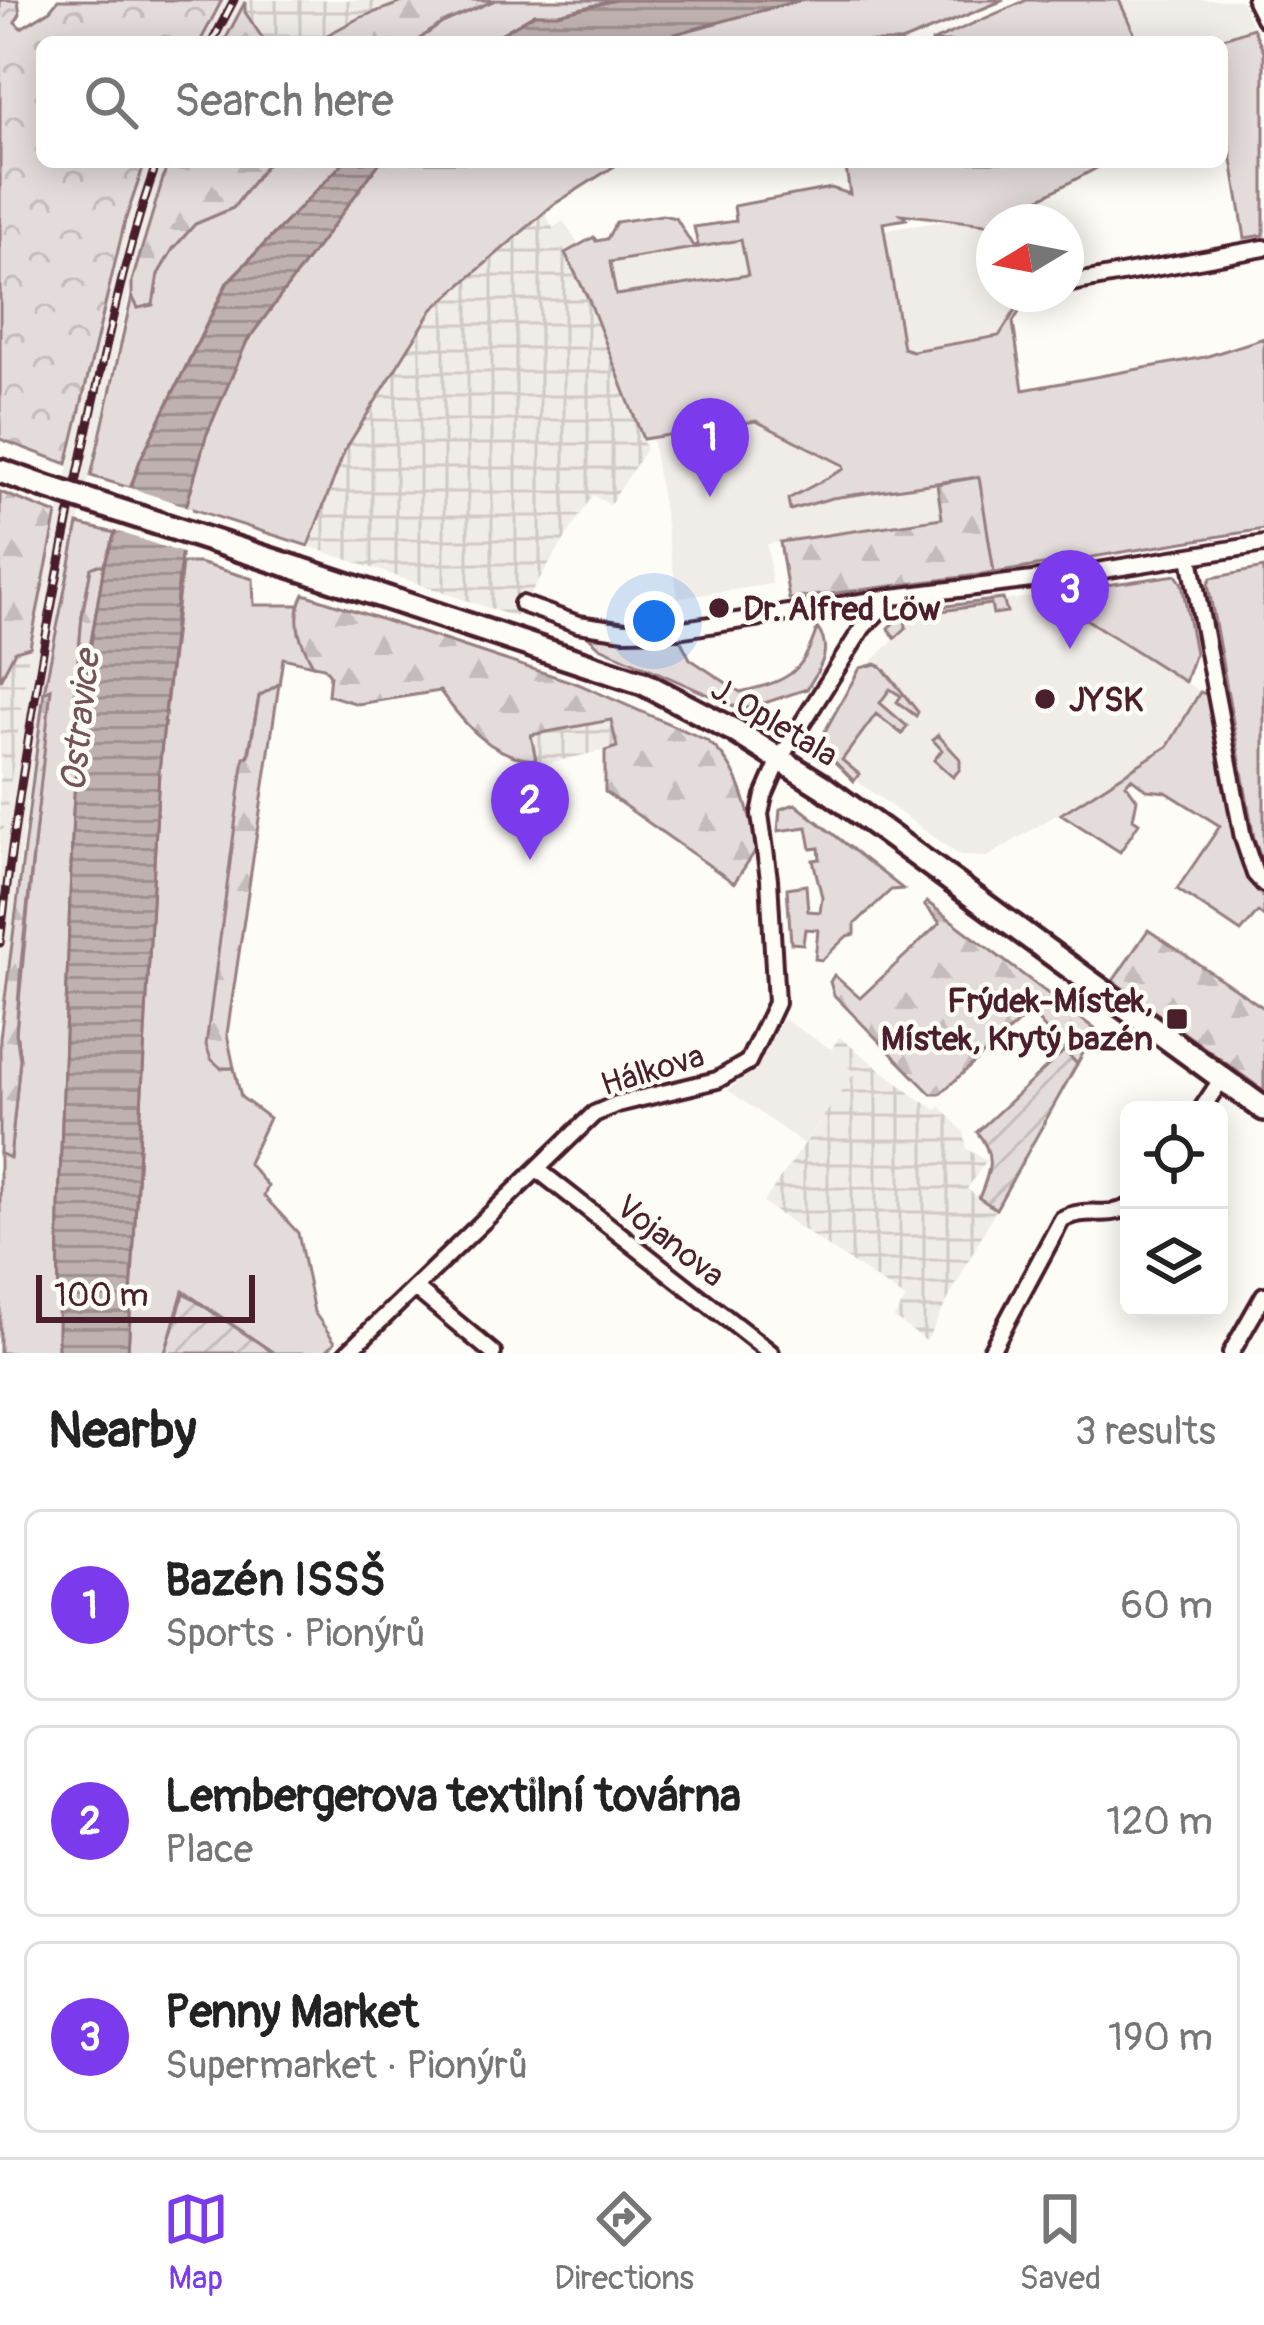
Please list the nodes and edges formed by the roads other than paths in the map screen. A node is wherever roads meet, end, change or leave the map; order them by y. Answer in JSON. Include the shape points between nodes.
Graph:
{"nodes":[{"id":1,"x":1255,"y":0,"type":"edge"},
{"id":2,"x":1264,"y":18,"type":"edge"},
{"id":3,"x":1264,"y":248,"type":"edge"},
{"id":4,"x":1084,"y":281,"type":"edge"},
{"id":5,"x":0,"y":470,"type":"edge"},
{"id":6,"x":1264,"y":544,"type":"edge"},
{"id":7,"x":1190,"y":557,"type":"junction"},
{"id":8,"x":893,"y":598,"type":"junction"},
{"id":9,"x":522,"y":604,"type":"dead end"},
{"id":10,"x":782,"y":758,"type":"junction"},
{"id":11,"x":1264,"y":884,"type":"edge"},
{"id":12,"x":1223,"y":1077,"type":"junction"},
{"id":13,"x":1207,"y":1101,"type":"edge"},
{"id":14,"x":1264,"y":1109,"type":"edge"},
{"id":15,"x":538,"y":1170,"type":"junction"},
{"id":16,"x":1124,"y":1209,"type":"edge"},
{"id":17,"x":415,"y":1288,"type":"junction"},
{"id":18,"x":1264,"y":1295,"type":"edge"},
{"id":19,"x":347,"y":1353,"type":"edge"},
{"id":20,"x":494,"y":1353,"type":"edge"},
{"id":21,"x":771,"y":1353,"type":"edge"},
{"id":22,"x":990,"y":1353,"type":"edge"},
{"id":23,"x":1232,"y":1353,"type":"edge"}],
"edges":[{"from":1,"to":2,"type":"street"},
{"from":3,"to":4,"type":"street"},
{"from":5,"to":10,"type":"main road","name":"J. Opletala","bridge":true,"via":[[643,683]]},
{"from":6,"to":7,"type":"street"},
{"from":7,"to":8,"type":"street"},
{"from":7,"to":11,"type":"street","via":[[1243,838]]},
{"from":8,"to":9,"type":"street","via":[[643,631],[578,624]]},
{"from":8,"to":10,"type":"street","name":"Hálkova","via":[[863,627]]},
{"from":10,"to":12,"type":"main road","name":"J. Opletala"},
{"from":10,"to":15,"type":"street","name":"Hálkova","via":[[760,814],[776,1003],[748,1063],[717,1080],[594,1114]]},
{"from":12,"to":13,"type":"street"},
{"from":12,"to":14,"type":"main road","name":"J. Opletala"},
{"from":15,"to":17,"type":"street","name":"Hálkova"},
{"from":15,"to":21,"type":"street","name":"Vojanova"},
{"from":16,"to":22,"type":"street","via":[[1078,1210],[1062,1220]]},
{"from":17,"to":19,"type":"street","name":"Hálkova"},
{"from":17,"to":20,"type":"street"},
{"from":18,"to":23,"type":"street"}]}
